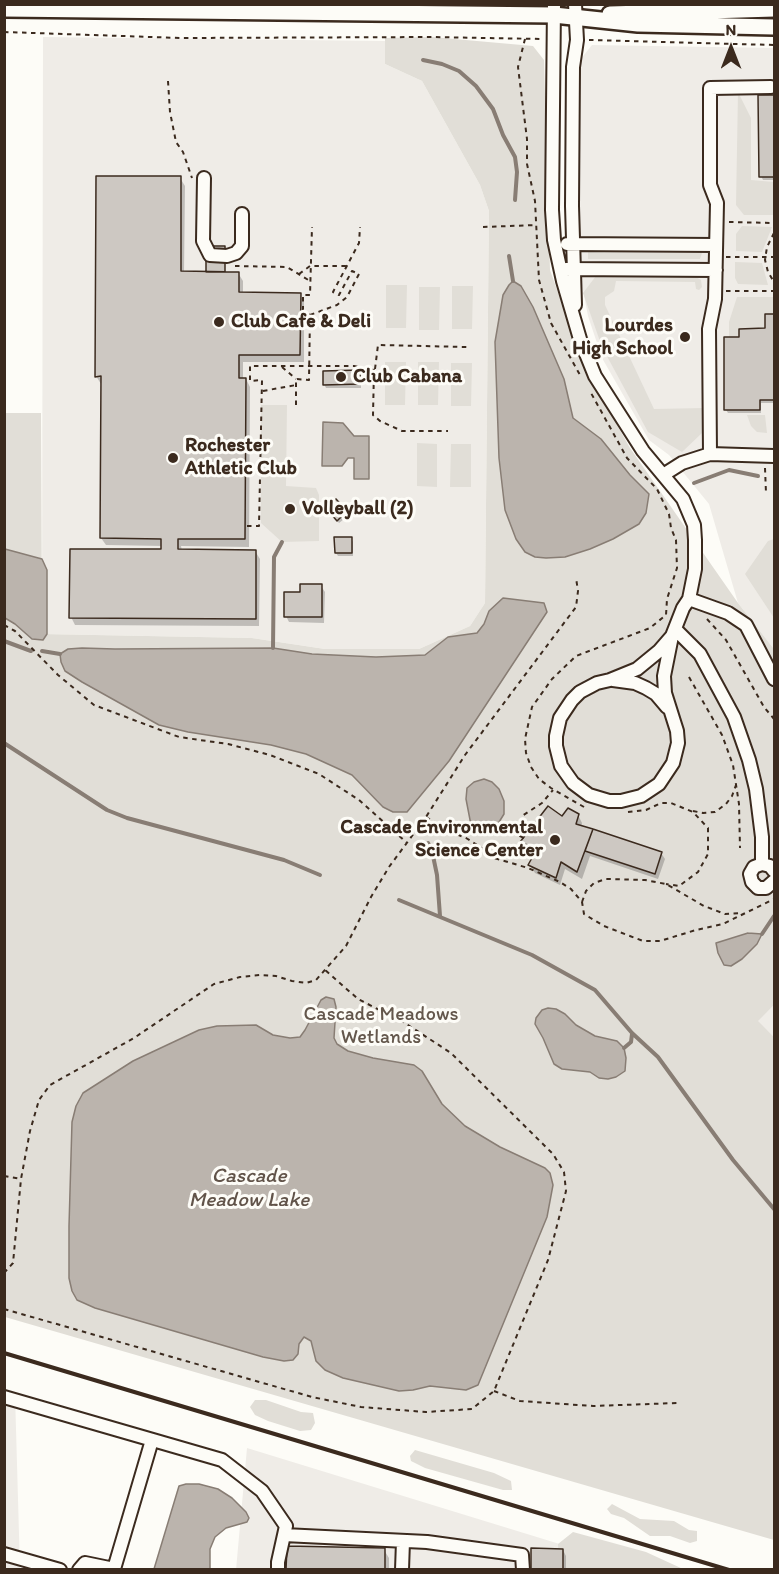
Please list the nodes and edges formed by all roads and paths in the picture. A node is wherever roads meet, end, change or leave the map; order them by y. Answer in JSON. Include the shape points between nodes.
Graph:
{"nodes":[{"id":1,"x":4,"y":9,"type":"edge"},
{"id":2,"x":774,"y":9,"type":"edge"},
{"id":3,"x":554,"y":10,"type":"edge"},
{"id":4,"x":575,"y":10,"type":"edge"},
{"id":5,"x":774,"y":27,"type":"edge"},
{"id":6,"x":4,"y":32,"type":"edge"},
{"id":7,"x":602,"y":40,"type":"dead end"},
{"id":8,"x":774,"y":45,"type":"edge"},
{"id":9,"x":168,"y":81,"type":"dead end"},
{"id":10,"x":771,"y":87,"type":"dead end"},
{"id":11,"x":199,"y":181,"type":"joint"},
{"id":12,"x":242,"y":214,"type":"dead end"},
{"id":13,"x":716,"y":222,"type":"junction"},
{"id":14,"x":774,"y":223,"type":"edge"},
{"id":15,"x":312,"y":227,"type":"dead end"},
{"id":16,"x":360,"y":227,"type":"dead end"},
{"id":17,"x":483,"y":227,"type":"dead end"},
{"id":18,"x":774,"y":233,"type":"edge"},
{"id":19,"x":574,"y":243,"type":"junction"},
{"id":20,"x":555,"y":245,"type":"junction"},
{"id":21,"x":716,"y":257,"type":"junction"},
{"id":22,"x":766,"y":257,"type":"junction"},
{"id":23,"x":774,"y":257,"type":"edge"},
{"id":24,"x":228,"y":266,"type":"dead end"},
{"id":25,"x":310,"y":266,"type":"junction"},
{"id":26,"x":348,"y":266,"type":"junction"},
{"id":27,"x":559,"y":268,"type":"junction"},
{"id":28,"x":573,"y":269,"type":"junction"},
{"id":29,"x":299,"y":274,"type":"junction"},
{"id":30,"x":310,"y":281,"type":"junction"},
{"id":31,"x":774,"y":282,"type":"edge"},
{"id":32,"x":716,"y":291,"type":"junction"},
{"id":33,"x":774,"y":291,"type":"edge"},
{"id":34,"x":310,"y":315,"type":"junction"},
{"id":35,"x":580,"y":339,"type":"junction"},
{"id":36,"x":467,"y":347,"type":"dead end"},
{"id":37,"x":282,"y":367,"type":"junction"},
{"id":38,"x":309,"y":367,"type":"junction"},
{"id":39,"x":374,"y":369,"type":"junction"},
{"id":40,"x":296,"y":380,"type":"junction"},
{"id":41,"x":296,"y":385,"type":"junction"},
{"id":42,"x":262,"y":391,"type":"junction"},
{"id":43,"x":296,"y":405,"type":"dead end"},
{"id":44,"x":448,"y":431,"type":"dead end"},
{"id":45,"x":710,"y":454,"type":"junction"},
{"id":46,"x":770,"y":459,"type":"edge"},
{"id":47,"x":663,"y":475,"type":"junction"},
{"id":48,"x":766,"y":493,"type":"dead end"},
{"id":49,"x":247,"y":526,"type":"dead end"},
{"id":50,"x":671,"y":528,"type":"dead end"},
{"id":51,"x":576,"y":578,"type":"dead end"},
{"id":52,"x":667,"y":599,"type":"junction"},
{"id":53,"x":686,"y":604,"type":"junction"},
{"id":54,"x":4,"y":625,"type":"edge"},
{"id":55,"x":674,"y":632,"type":"junction"},
{"id":56,"x":688,"y":677,"type":"dead end"},
{"id":57,"x":774,"y":679,"type":"edge"},
{"id":58,"x":610,"y":680,"type":"junction"},
{"id":59,"x":670,"y":711,"type":"junction"},
{"id":60,"x":774,"y":719,"type":"edge"},
{"id":61,"x":737,"y":783,"type":"junction"},
{"id":62,"x":553,"y":790,"type":"junction"},
{"id":63,"x":587,"y":807,"type":"dead end"},
{"id":64,"x":687,"y":810,"type":"junction"},
{"id":65,"x":621,"y":813,"type":"dead end"},
{"id":66,"x":426,"y":817,"type":"junction"},
{"id":67,"x":524,"y":838,"type":"dead end"},
{"id":68,"x":407,"y":843,"type":"junction"},
{"id":69,"x":740,"y":848,"type":"dead end"},
{"id":70,"x":762,"y":864,"type":"junction"},
{"id":71,"x":774,"y":871,"type":"edge"},
{"id":72,"x":774,"y":881,"type":"edge"},
{"id":73,"x":666,"y":884,"type":"junction"},
{"id":74,"x":774,"y":899,"type":"edge"},
{"id":75,"x":582,"y":902,"type":"junction"},
{"id":76,"x":746,"y":912,"type":"junction"},
{"id":77,"x":325,"y":970,"type":"junction"},
{"id":78,"x":4,"y":1176,"type":"edge"},
{"id":79,"x":21,"y":1179,"type":"junction"},
{"id":80,"x":4,"y":1273,"type":"edge"},
{"id":81,"x":4,"y":1309,"type":"edge"},
{"id":82,"x":494,"y":1391,"type":"junction"},
{"id":83,"x":4,"y":1397,"type":"edge"},
{"id":84,"x":678,"y":1402,"type":"dead end"},
{"id":85,"x":152,"y":1440,"type":"junction"},
{"id":86,"x":284,"y":1534,"type":"junction"},
{"id":87,"x":403,"y":1540,"type":"junction"},
{"id":88,"x":4,"y":1554,"type":"edge"},
{"id":89,"x":60,"y":1569,"type":"edge"},
{"id":90,"x":79,"y":1569,"type":"edge"},
{"id":91,"x":278,"y":1569,"type":"edge"},
{"id":92,"x":402,"y":1569,"type":"edge"},
{"id":93,"x":523,"y":1569,"type":"edge"}],
"edges":[{"from":1,"to":3,"type":"main road"},
{"from":2,"to":4,"type":"main road"},
{"from":3,"to":4,"type":"main road"},
{"from":3,"to":20,"type":"street"},
{"from":4,"to":5,"type":"main road","via":[[638,24]]},
{"from":4,"to":19,"type":"street"},
{"from":6,"to":17,"type":"path","via":[[181,38],[525,39],[518,67],[536,225]]},
{"from":7,"to":8,"type":"path"},
{"from":9,"to":11,"type":"path","via":[[176,142]]},
{"from":10,"to":13,"type":"street","via":[[710,88],[710,184],[717,203]]},
{"from":11,"to":12,"type":"street","via":[[203,241],[210,255],[227,256],[242,246]]},
{"from":13,"to":14,"type":"path"},
{"from":13,"to":21,"type":"street"},
{"from":15,"to":25,"type":"path"},
{"from":16,"to":26,"type":"path","via":[[359,243]]},
{"from":18,"to":22,"type":"path","via":[[766,247]]},
{"from":19,"to":20,"type":"street"},
{"from":19,"to":21,"type":"street"},
{"from":19,"to":28,"type":"street"},
{"from":20,"to":27,"type":"street"},
{"from":21,"to":22,"type":"path"},
{"from":21,"to":28,"type":"street"},
{"from":21,"to":32,"type":"street"},
{"from":22,"to":23,"type":"path"},
{"from":22,"to":31,"type":"path"},
{"from":24,"to":29,"type":"path","via":[[287,267]]},
{"from":25,"to":26,"type":"path"},
{"from":25,"to":29,"type":"path"},
{"from":25,"to":30,"type":"path"},
{"from":26,"to":34,"type":"path","via":[[333,292],[339,295],[352,271],[359,274],[347,297],[338,305]]},
{"from":27,"to":28,"type":"street"},
{"from":27,"to":35,"type":"street"},
{"from":28,"to":35,"type":"street"},
{"from":29,"to":30,"type":"path"},
{"from":30,"to":34,"type":"path","via":[[310,296],[303,296],[303,312]]},
{"from":32,"to":33,"type":"path"},
{"from":32,"to":45,"type":"street","via":[[709,329]]},
{"from":34,"to":38,"type":"path"},
{"from":35,"to":47,"type":"street","via":[[601,386]]},
{"from":36,"to":39,"type":"path","via":[[378,345]]},
{"from":37,"to":38,"type":"path"},
{"from":37,"to":40,"type":"path"},
{"from":37,"to":42,"type":"path","via":[[250,366],[250,381],[262,380]]},
{"from":38,"to":39,"type":"path"},
{"from":38,"to":40,"type":"path","via":[[309,380]]},
{"from":39,"to":44,"type":"path","via":[[373,415],[380,421],[402,431]]},
{"from":40,"to":41,"type":"path"},
{"from":41,"to":42,"type":"path"},
{"from":41,"to":43,"type":"path"},
{"from":42,"to":49,"type":"path","via":[[259,526]]},
{"from":45,"to":46,"type":"street"},
{"from":45,"to":47,"type":"street","via":[[682,463]]},
{"from":46,"to":48,"type":"path"},
{"from":47,"to":53,"type":"street","via":[[683,499],[694,525],[695,569]]},
{"from":50,"to":52,"type":"path","via":[[676,540],[677,568]]},
{"from":51,"to":66,"type":"path","via":[[576,607],[465,755]]},
{"from":52,"to":53,"type":"path"},
{"from":52,"to":62,"type":"path","via":[[666,615],[650,628],[576,656],[552,679],[532,707],[526,753],[539,779]]},
{"from":53,"to":55,"type":"street"},
{"from":53,"to":57,"type":"street","via":[[728,613],[746,625]]},
{"from":53,"to":60,"type":"path","via":[[726,639]]},
{"from":54,"to":68,"type":"path","via":[[94,705],[180,737],[270,755],[319,774],[359,800]]},
{"from":55,"to":58,"type":"street","via":[[637,669]]},
{"from":55,"to":59,"type":"street","via":[[664,676]]},
{"from":55,"to":70,"type":"street","via":[[700,654],[734,717],[756,789]]},
{"from":56,"to":61,"type":"path","via":[[722,735]]},
{"from":58,"to":59,"type":"street","via":[[646,688]]},
{"from":58,"to":59,"type":"street","via":[[580,692],[565,708],[558,726],[556,746],[561,766],[573,783],[589,795],[621,801],[641,796],[659,784],[670,770],[676,752],[677,731]]},
{"from":61,"to":64,"type":"path","via":[[726,804],[715,812]]},
{"from":61,"to":69,"type":"path"},
{"from":62,"to":63,"type":"path"},
{"from":62,"to":67,"type":"path","via":[[522,816],[519,827]]},
{"from":64,"to":65,"type":"path","via":[[661,803],[646,810]]},
{"from":64,"to":73,"type":"path","via":[[708,828],[708,854],[688,881],[679,886]]},
{"from":66,"to":68,"type":"path"},
{"from":66,"to":75,"type":"path","via":[[466,838],[491,857],[560,882]]},
{"from":68,"to":77,"type":"path","via":[[371,897],[346,946]]},
{"from":70,"to":71,"type":"street"},
{"from":70,"to":72,"type":"street","via":[[752,870],[752,882],[762,889]]},
{"from":73,"to":75,"type":"path","via":[[606,879],[594,883]]},
{"from":73,"to":76,"type":"path","via":[[725,914]]},
{"from":74,"to":76,"type":"path"},
{"from":75,"to":76,"type":"path","via":[[584,914],[593,921],[643,941],[660,941],[723,924]]},
{"from":77,"to":79,"type":"path","via":[[316,980],[306,983],[261,975],[214,984],[134,1038],[50,1085],[39,1100]]},
{"from":77,"to":82,"type":"path","via":[[358,999],[451,1053],[553,1154],[564,1172],[566,1191],[548,1260]]},
{"from":78,"to":79,"type":"path"},
{"from":79,"to":80,"type":"path","via":[[13,1263]]},
{"from":81,"to":82,"type":"path","via":[[312,1397],[362,1407],[426,1412],[472,1409]]},
{"from":82,"to":84,"type":"path","via":[[520,1401],[593,1406]]},
{"from":83,"to":85,"type":"street"},
{"from":85,"to":86,"type":"street","via":[[222,1460],[262,1491],[286,1526]]},
{"from":85,"to":90,"type":"street","via":[[114,1569],[85,1563]]},
{"from":86,"to":87,"type":"street","via":[[316,1541]]},
{"from":86,"to":91,"type":"street"},
{"from":87,"to":92,"type":"street"},
{"from":87,"to":93,"type":"street","via":[[522,1555]]},
{"from":88,"to":89,"type":"street"}]}
